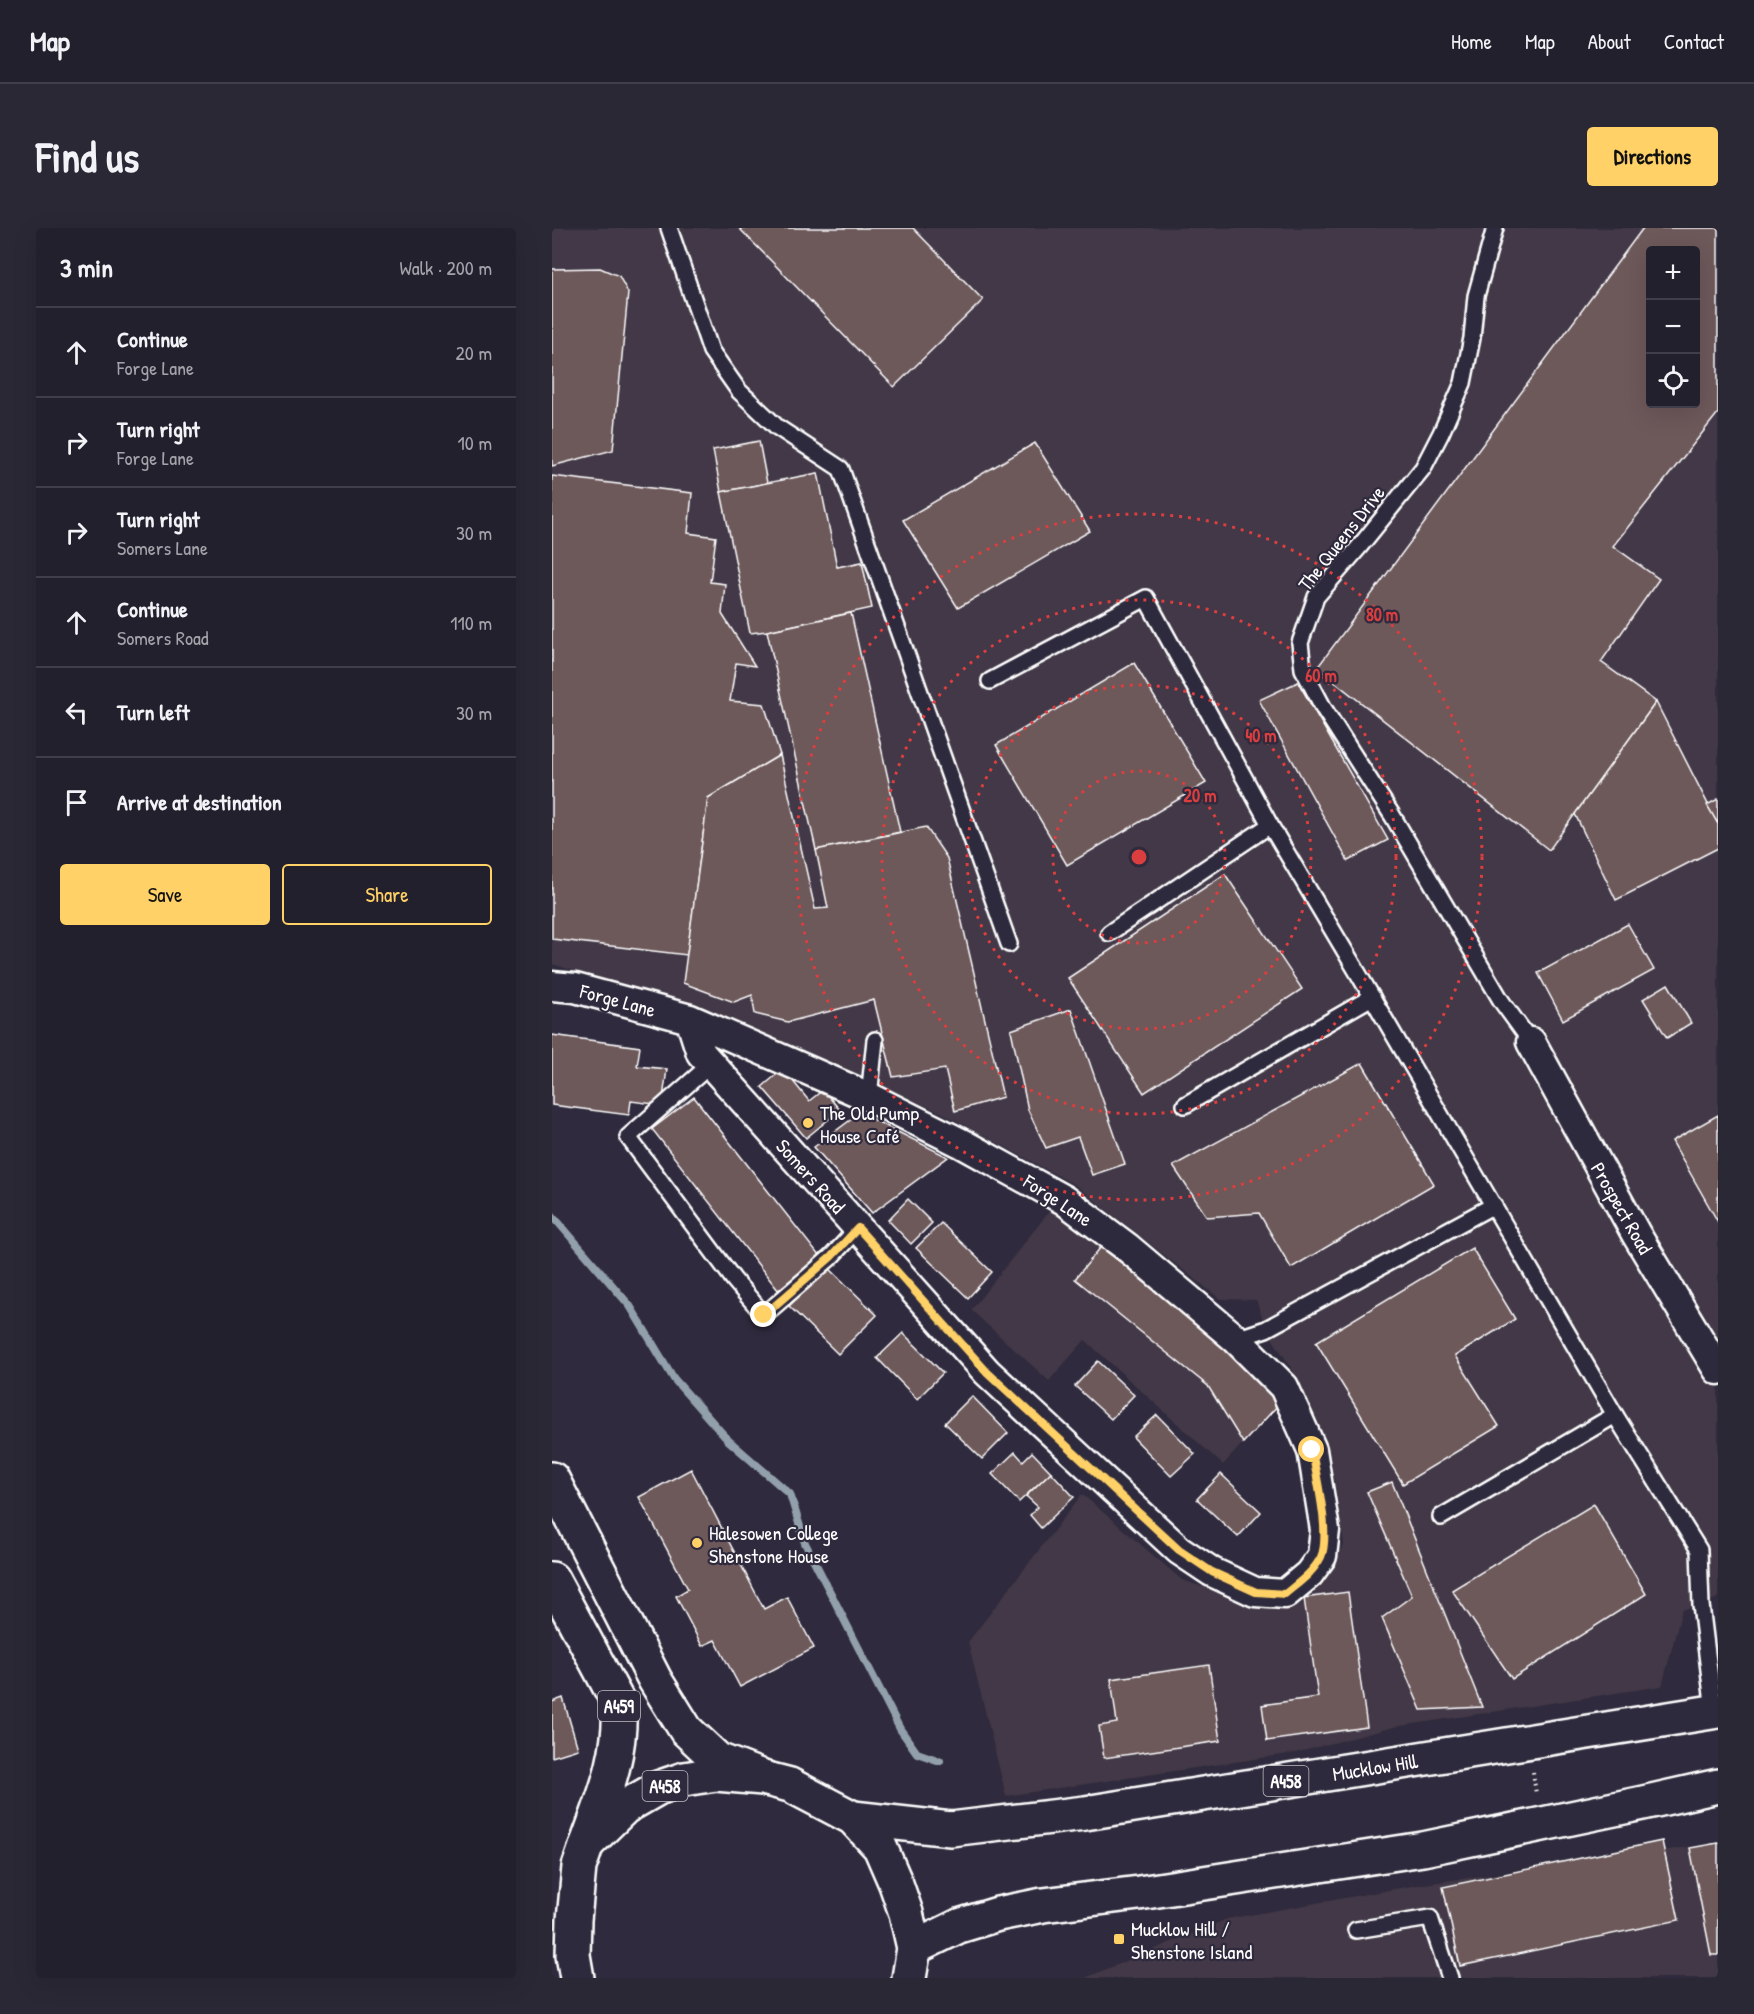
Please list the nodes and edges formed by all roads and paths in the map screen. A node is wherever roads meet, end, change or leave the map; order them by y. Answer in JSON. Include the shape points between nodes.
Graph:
{"nodes":[{"id":1,"x":669,"y":228,"type":"edge"},
{"id":2,"x":1495,"y":228,"type":"edge"},
{"id":3,"x":990,"y":681,"type":"dead end"},
{"id":4,"x":1270,"y":825,"type":"junction"},
{"id":5,"x":1109,"y":933,"type":"dead end"},
{"id":6,"x":1009,"y":944,"type":"dead end"},
{"id":7,"x":552,"y":986,"type":"edge"},
{"id":8,"x":1372,"y":997,"type":"junction"},
{"id":9,"x":690,"y":1019,"type":"junction"},
{"id":10,"x":875,"y":1040,"type":"dead end"},
{"id":11,"x":1531,"y":1042,"type":"joint"},
{"id":12,"x":711,"y":1064,"type":"junction"},
{"id":13,"x":869,"y":1097,"type":"junction"},
{"id":14,"x":1185,"y":1105,"type":"dead end"},
{"id":15,"x":1494,"y":1206,"type":"junction"},
{"id":16,"x":858,"y":1228,"type":"junction"},
{"id":17,"x":1236,"y":1339,"type":"junction"},
{"id":18,"x":1718,"y":1370,"type":"edge"},
{"id":19,"x":1615,"y":1414,"type":"junction"},
{"id":20,"x":552,"y":1479,"type":"edge"},
{"id":21,"x":1441,"y":1517,"type":"dead end"},
{"id":22,"x":552,"y":1579,"type":"edge"},
{"id":23,"x":1256,"y":1592,"type":"joint"},
{"id":24,"x":1716,"y":1711,"type":"edge"},
{"id":25,"x":1544,"y":1770,"type":"dead end"},
{"id":26,"x":763,"y":1778,"type":"junction"},
{"id":27,"x":1718,"y":1786,"type":"edge"},
{"id":28,"x":853,"y":1818,"type":"junction"},
{"id":29,"x":1541,"y":1823,"type":"junction"},
{"id":30,"x":573,"y":1864,"type":"edge"},
{"id":31,"x":1356,"y":1930,"type":"dead end"},
{"id":32,"x":911,"y":1963,"type":"edge"},
{"id":33,"x":577,"y":1978,"type":"edge"},
{"id":34,"x":1450,"y":1978,"type":"edge"}],
"edges":[{"from":1,"to":6,"type":"lane","via":[[711,351],[739,391],[777,427],[841,469]]},
{"from":2,"to":11,"type":"lane","name":"The Queens Drive","via":[[1476,297],[1463,383],[1442,433],[1423,468],[1316,597],[1300,644],[1303,669],[1324,709],[1392,815],[1502,1002]]},
{"from":3,"to":4,"type":"lane","via":[[1146,598]]},
{"from":4,"to":5,"type":"lane"},
{"from":4,"to":8,"type":"lane"},
{"from":7,"to":9,"type":"street","name":"Forge Lane","via":[[575,988]]},
{"from":8,"to":14,"type":"lane"},
{"from":8,"to":15,"type":"lane"},
{"from":9,"to":12,"type":"street","name":"Somers Road","via":[[701,1053]]},
{"from":9,"to":13,"type":"street","name":"Forge Lane"},
{"from":10,"to":13,"type":"lane"},
{"from":11,"to":18,"type":"street","name":"Prospect Road","via":[[1636,1234]]},
{"from":12,"to":16,"type":"street","name":"Somers Road"},
{"from":12,"to":16,"type":"lane","via":[[628,1137],[764,1315]]},
{"from":13,"to":17,"type":"street","name":"Forge Lane","via":[[1064,1200]]},
{"from":15,"to":17,"type":"lane","via":[[1266,1329]]},
{"from":15,"to":19,"type":"lane"},
{"from":16,"to":23,"type":"street","name":"Somers Road","via":[[987,1372],[1179,1550],[1212,1572]]},
{"from":17,"to":23,"type":"street","name":"Forge Lane","via":[[1284,1387],[1312,1450],[1325,1530],[1322,1556],[1309,1574],[1285,1594]]},
{"from":19,"to":21,"type":"lane"},
{"from":19,"to":24,"type":"lane","via":[[1699,1550],[1701,1605]]},
{"from":20,"to":26,"type":"main road","number":"A459","via":[[655,1680],[686,1730],[718,1760]]},
{"from":22,"to":30,"type":"main road","number":"A459","via":[[619,1704],[620,1727],[613,1771]]},
{"from":24,"to":28,"type":"main road","name":"Mucklow Hill","number":"A458","via":[[1085,1813],[951,1829]]},
{"from":25,"to":29,"type":"path","via":[[1533,1772]]},
{"from":26,"to":28,"type":"main road","number":"A458","via":[[790,1785]]},
{"from":26,"to":30,"type":"main road","number":"A458","via":[[716,1774],[658,1788],[625,1807]]},
{"from":27,"to":29,"type":"main road","number":"A458"},
{"from":28,"to":32,"type":"main road","number":"A458","via":[[880,1847],[896,1884],[906,1913]]},
{"from":29,"to":32,"type":"main road","number":"A458","via":[[1423,1849],[998,1914],[959,1926]]},
{"from":30,"to":33,"type":"main road","via":[[573,1955]]},
{"from":31,"to":34,"type":"lane","via":[[1430,1918]]}]}
